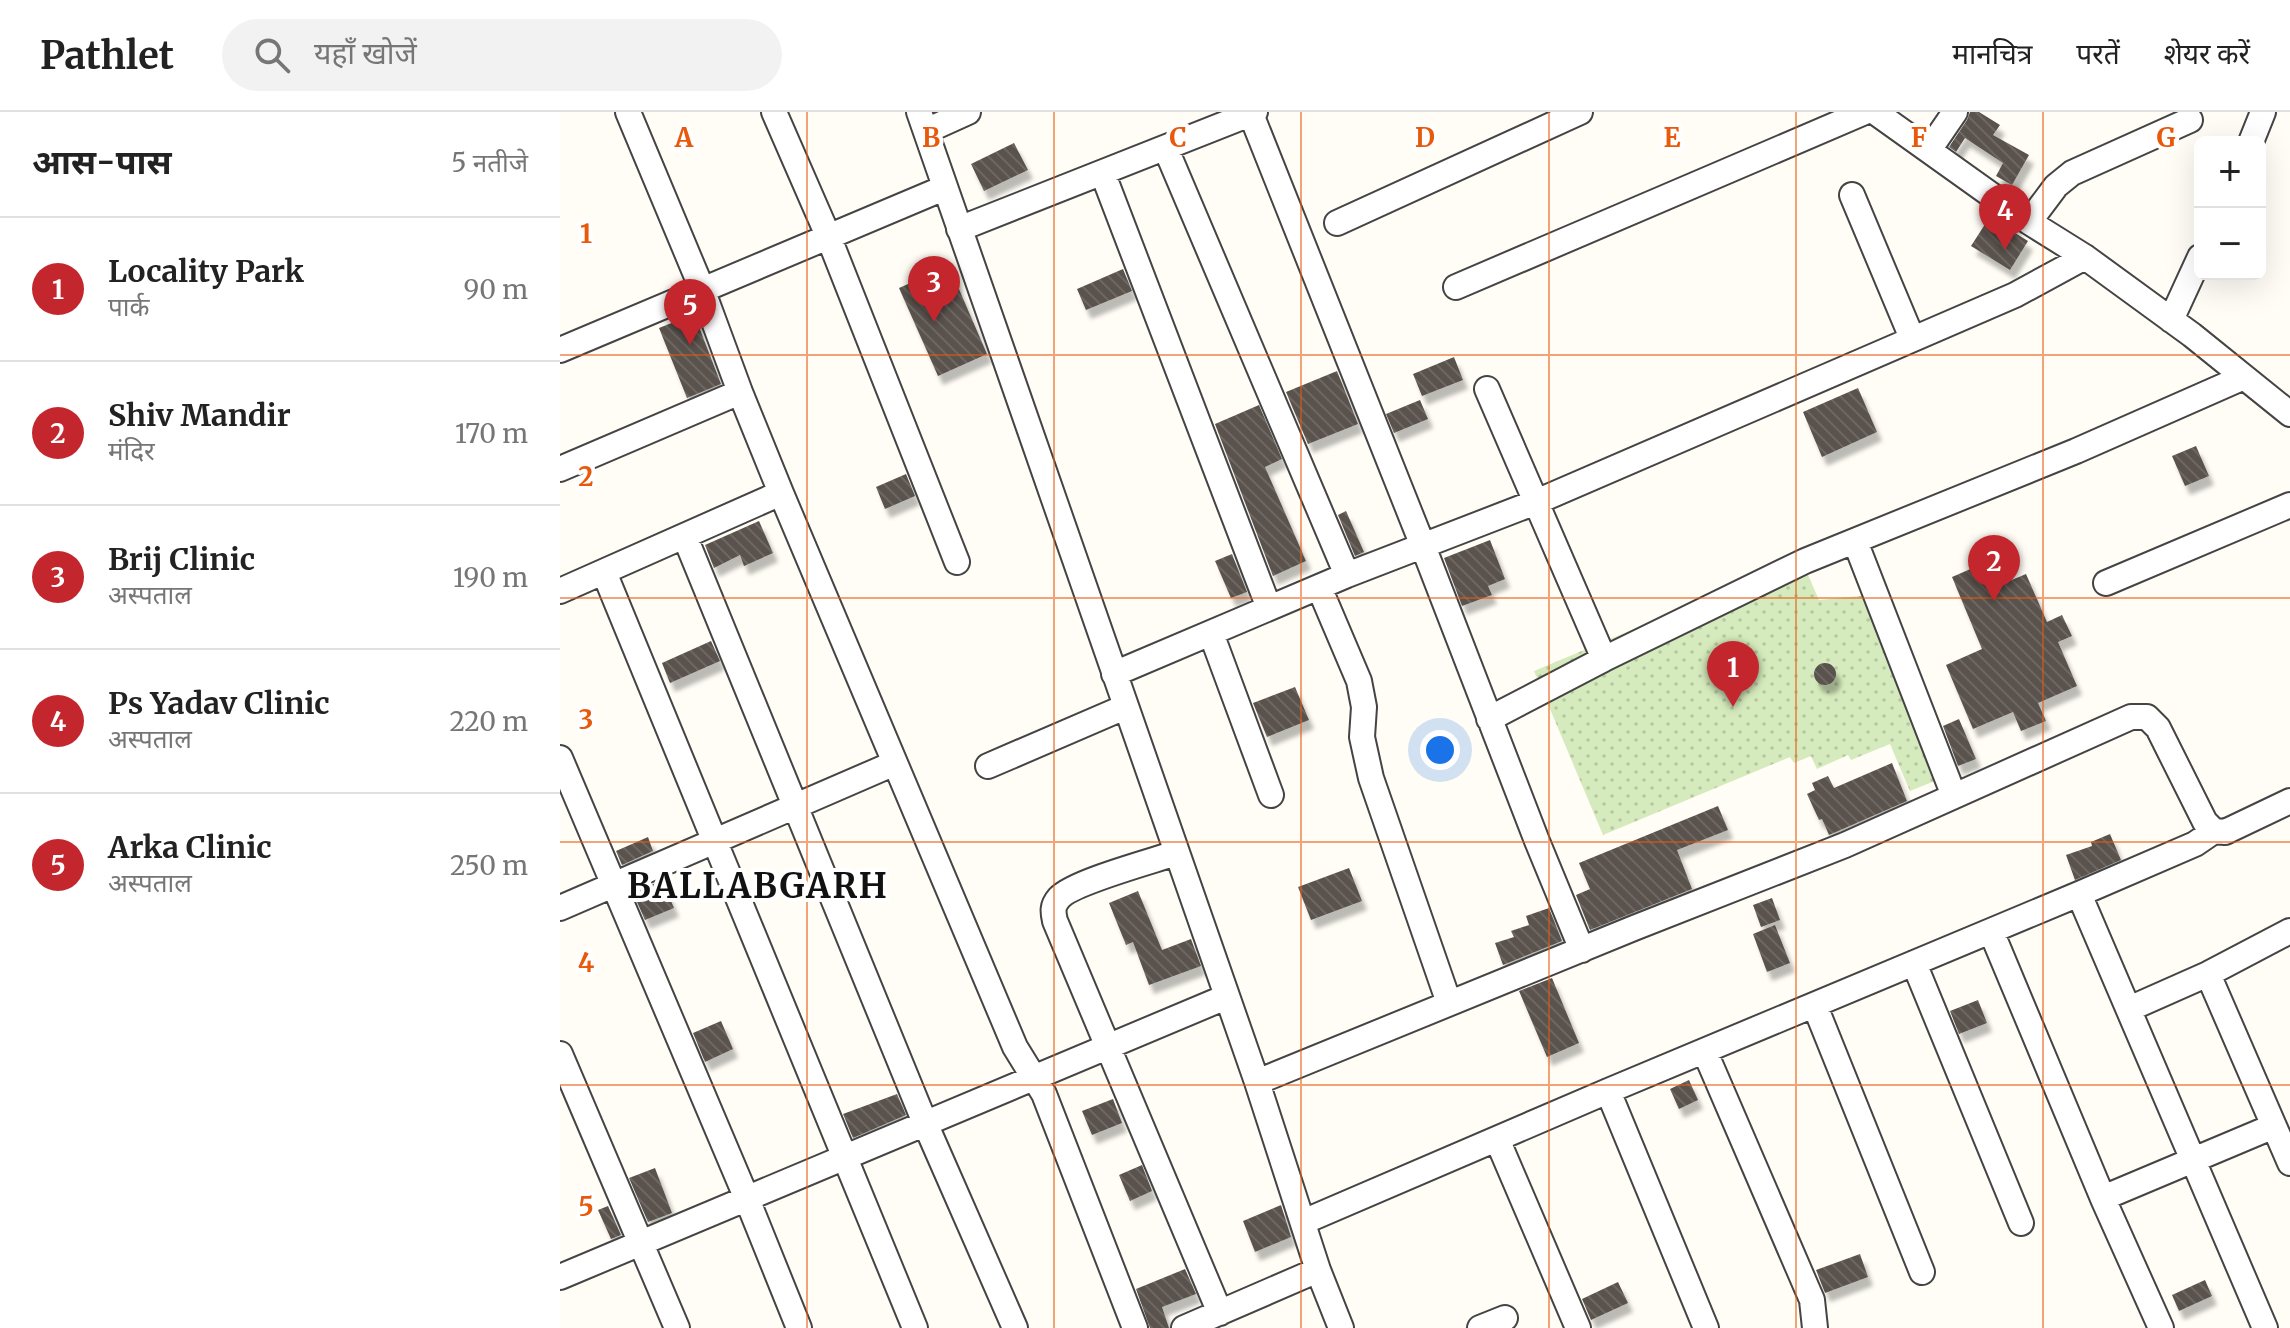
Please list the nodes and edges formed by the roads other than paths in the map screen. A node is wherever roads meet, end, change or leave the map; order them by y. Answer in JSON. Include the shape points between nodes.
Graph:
{"nodes":[{"id":1,"x":628,"y":112,"type":"edge"},
{"id":2,"x":774,"y":112,"type":"edge"},
{"id":3,"x":968,"y":112,"type":"edge"},
{"id":4,"x":1580,"y":112,"type":"edge"},
{"id":5,"x":1865,"y":112,"type":"edge"},
{"id":6,"x":1875,"y":112,"type":"edge"},
{"id":7,"x":1955,"y":112,"type":"edge"},
{"id":8,"x":2263,"y":112,"type":"edge"},
{"id":9,"x":1253,"y":113,"type":"edge"},
{"id":10,"x":2190,"y":120,"type":"dead end"},
{"id":11,"x":922,"y":122,"type":"edge"},
{"id":12,"x":2253,"y":136,"type":"edge"},
{"id":13,"x":1166,"y":149,"type":"junction"},
{"id":14,"x":1929,"y":150,"type":"junction"},
{"id":15,"x":1103,"y":174,"type":"junction"},
{"id":16,"x":944,"y":188,"type":"junction"},
{"id":17,"x":1852,"y":195,"type":"dead end"},
{"id":18,"x":2029,"y":222,"type":"junction"},
{"id":19,"x":1337,"y":223,"type":"dead end"},
{"id":20,"x":959,"y":229,"type":"junction"},
{"id":21,"x":829,"y":238,"type":"junction"},
{"id":22,"x":2085,"y":257,"type":"junction"},
{"id":23,"x":2194,"y":270,"type":"edge"},
{"id":24,"x":1456,"y":287,"type":"dead end"},
{"id":25,"x":702,"y":289,"type":"junction"},
{"id":26,"x":2171,"y":320,"type":"junction"},
{"id":27,"x":1912,"y":338,"type":"junction"},
{"id":28,"x":562,"y":343,"type":"edge"},
{"id":29,"x":2244,"y":377,"type":"junction"},
{"id":30,"x":1487,"y":389,"type":"dead end"},
{"id":31,"x":740,"y":392,"type":"junction"},
{"id":32,"x":2290,"y":414,"type":"edge"},
{"id":33,"x":560,"y":469,"type":"edge"},
{"id":34,"x":781,"y":493,"type":"junction"},
{"id":35,"x":1536,"y":502,"type":"junction"},
{"id":36,"x":2290,"y":505,"type":"edge"},
{"id":37,"x":685,"y":537,"type":"junction"},
{"id":38,"x":1855,"y":541,"type":"junction"},
{"id":39,"x":1423,"y":546,"type":"junction"},
{"id":40,"x":957,"y":562,"type":"dead end"},
{"id":41,"x":604,"y":572,"type":"junction"},
{"id":42,"x":1347,"y":575,"type":"junction"},
{"id":43,"x":2106,"y":583,"type":"dead end"},
{"id":44,"x":1319,"y":587,"type":"junction"},
{"id":45,"x":560,"y":591,"type":"edge"},
{"id":46,"x":1269,"y":608,"type":"junction"},
{"id":47,"x":1211,"y":633,"type":"junction"},
{"id":48,"x":1604,"y":659,"type":"junction"},
{"id":49,"x":1114,"y":674,"type":"junction"},
{"id":50,"x":1125,"y":707,"type":"junction"},
{"id":51,"x":1489,"y":719,"type":"junction"},
{"id":52,"x":560,"y":758,"type":"edge"},
{"id":53,"x":895,"y":763,"type":"junction"},
{"id":54,"x":988,"y":766,"type":"dead end"},
{"id":55,"x":1271,"y":795,"type":"dead end"},
{"id":56,"x":1954,"y":796,"type":"junction"},
{"id":57,"x":2290,"y":801,"type":"edge"},
{"id":58,"x":793,"y":807,"type":"junction"},
{"id":59,"x":2214,"y":831,"type":"junction"},
{"id":60,"x":716,"y":841,"type":"junction"},
{"id":61,"x":1176,"y":853,"type":"junction"},
{"id":62,"x":612,"y":884,"type":"junction"},
{"id":63,"x":2079,"y":894,"type":"junction"},
{"id":64,"x":560,"y":908,"type":"edge"},
{"id":65,"x":1991,"y":931,"type":"junction"},
{"id":66,"x":2290,"y":931,"type":"edge"},
{"id":67,"x":1582,"y":950,"type":"junction"},
{"id":68,"x":1914,"y":963,"type":"junction"},
{"id":69,"x":2208,"y":974,"type":"junction"},
{"id":70,"x":1226,"y":997,"type":"junction"},
{"id":71,"x":1449,"y":1003,"type":"junction"},
{"id":72,"x":1815,"y":1006,"type":"junction"},
{"id":73,"x":2129,"y":1009,"type":"junction"},
{"id":74,"x":1107,"y":1047,"type":"junction"},
{"id":75,"x":1705,"y":1052,"type":"junction"},
{"id":76,"x":560,"y":1054,"type":"edge"},
{"id":77,"x":1034,"y":1077,"type":"junction"},
{"id":78,"x":1257,"y":1082,"type":"junction"},
{"id":79,"x":1608,"y":1091,"type":"junction"},
{"id":80,"x":925,"y":1123,"type":"junction"},
{"id":81,"x":2274,"y":1126,"type":"junction"},
{"id":82,"x":1497,"y":1139,"type":"junction"},
{"id":83,"x":845,"y":1157,"type":"junction"},
{"id":84,"x":2193,"y":1160,"type":"junction"},
{"id":85,"x":2290,"y":1163,"type":"edge"},
{"id":86,"x":2103,"y":1198,"type":"junction"},
{"id":87,"x":747,"y":1199,"type":"junction"},
{"id":88,"x":1303,"y":1222,"type":"junction"},
{"id":89,"x":2021,"y":1223,"type":"dead end"},
{"id":90,"x":642,"y":1243,"type":"junction"},
{"id":91,"x":1318,"y":1270,"type":"junction"},
{"id":92,"x":1922,"y":1272,"type":"dead end"},
{"id":93,"x":560,"y":1277,"type":"edge"},
{"id":94,"x":1220,"y":1313,"type":"junction"},
{"id":95,"x":1505,"y":1318,"type":"dead end"},
{"id":96,"x":677,"y":1328,"type":"edge"},
{"id":97,"x":799,"y":1328,"type":"edge"},
{"id":98,"x":915,"y":1328,"type":"edge"},
{"id":99,"x":1015,"y":1328,"type":"edge"},
{"id":100,"x":1135,"y":1328,"type":"edge"},
{"id":101,"x":1184,"y":1328,"type":"edge"},
{"id":102,"x":1341,"y":1328,"type":"edge"},
{"id":103,"x":1480,"y":1328,"type":"edge"},
{"id":104,"x":1578,"y":1328,"type":"edge"},
{"id":105,"x":1706,"y":1328,"type":"edge"},
{"id":106,"x":1815,"y":1328,"type":"edge"},
{"id":107,"x":2161,"y":1328,"type":"edge"},
{"id":108,"x":2265,"y":1328,"type":"edge"}],
"edges":[{"from":1,"to":25,"type":"street"},
{"from":2,"to":21,"type":"street"},
{"from":3,"to":11,"type":"street"},
{"from":4,"to":19,"type":"street"},
{"from":5,"to":24,"type":"street"},
{"from":6,"to":14,"type":"street"},
{"from":7,"to":14,"type":"street"},
{"from":8,"to":12,"type":"street"},
{"from":9,"to":13,"type":"street"},
{"from":9,"to":39,"type":"street"},
{"from":10,"to":18,"type":"street","via":[[2072,173]]},
{"from":11,"to":16,"type":"street"},
{"from":13,"to":15,"type":"street"},
{"from":13,"to":42,"type":"street"},
{"from":14,"to":18,"type":"street"},
{"from":15,"to":20,"type":"street"},
{"from":15,"to":46,"type":"street"},
{"from":16,"to":20,"type":"street"},
{"from":16,"to":21,"type":"street"},
{"from":17,"to":27,"type":"street"},
{"from":18,"to":22,"type":"street"},
{"from":20,"to":49,"type":"street"},
{"from":21,"to":25,"type":"street"},
{"from":21,"to":40,"type":"street"},
{"from":22,"to":26,"type":"street"},
{"from":22,"to":27,"type":"street","via":[[2015,295]]},
{"from":23,"to":26,"type":"street"},
{"from":25,"to":28,"type":"street"},
{"from":25,"to":31,"type":"street"},
{"from":26,"to":29,"type":"street"},
{"from":27,"to":35,"type":"street"},
{"from":29,"to":32,"type":"street"},
{"from":29,"to":38,"type":"street"},
{"from":30,"to":35,"type":"street"},
{"from":31,"to":33,"type":"street"},
{"from":31,"to":34,"type":"street"},
{"from":34,"to":37,"type":"street"},
{"from":34,"to":53,"type":"street"},
{"from":35,"to":39,"type":"street"},
{"from":35,"to":48,"type":"street"},
{"from":36,"to":43,"type":"street"},
{"from":37,"to":41,"type":"street"},
{"from":37,"to":58,"type":"street"},
{"from":38,"to":48,"type":"street"},
{"from":38,"to":56,"type":"street"},
{"from":39,"to":42,"type":"street"},
{"from":39,"to":51,"type":"street"},
{"from":41,"to":45,"type":"street"},
{"from":41,"to":60,"type":"street"},
{"from":42,"to":44,"type":"street"},
{"from":44,"to":46,"type":"street"},
{"from":44,"to":71,"type":"street","via":[[1359,681],[1371,778]]},
{"from":46,"to":47,"type":"street"},
{"from":47,"to":49,"type":"street"},
{"from":47,"to":55,"type":"street"},
{"from":48,"to":51,"type":"street"},
{"from":49,"to":50,"type":"street"},
{"from":50,"to":54,"type":"street"},
{"from":50,"to":61,"type":"street"},
{"from":51,"to":67,"type":"street"},
{"from":52,"to":62,"type":"street"},
{"from":53,"to":58,"type":"street"},
{"from":53,"to":77,"type":"street","via":[[1015,1047]]},
{"from":56,"to":59,"type":"street","via":[[2131,717],[2147,717]]},
{"from":56,"to":67,"type":"street"},
{"from":57,"to":59,"type":"street","via":[[2225,832]]},
{"from":58,"to":60,"type":"street"},
{"from":58,"to":80,"type":"street"},
{"from":59,"to":63,"type":"street"},
{"from":60,"to":62,"type":"street"},
{"from":60,"to":83,"type":"street"},
{"from":61,"to":70,"type":"street"},
{"from":61,"to":74,"type":"street","via":[[1077,887],[1057,899],[1053,909]]},
{"from":62,"to":64,"type":"street"},
{"from":62,"to":87,"type":"street"},
{"from":63,"to":65,"type":"street"},
{"from":63,"to":73,"type":"street"},
{"from":65,"to":68,"type":"street"},
{"from":65,"to":86,"type":"street"},
{"from":66,"to":69,"type":"street"},
{"from":67,"to":71,"type":"street"},
{"from":68,"to":72,"type":"street"},
{"from":68,"to":89,"type":"street"},
{"from":69,"to":73,"type":"street"},
{"from":69,"to":81,"type":"street"},
{"from":70,"to":74,"type":"street"},
{"from":70,"to":78,"type":"street"},
{"from":71,"to":78,"type":"street"},
{"from":72,"to":75,"type":"street"},
{"from":72,"to":92,"type":"street"},
{"from":73,"to":84,"type":"street"},
{"from":74,"to":77,"type":"street"},
{"from":74,"to":94,"type":"street"},
{"from":75,"to":79,"type":"street"},
{"from":75,"to":106,"type":"street","via":[[1812,1300]]},
{"from":76,"to":90,"type":"street"},
{"from":77,"to":80,"type":"street"},
{"from":77,"to":100,"type":"street"},
{"from":78,"to":88,"type":"street"},
{"from":79,"to":82,"type":"street"},
{"from":79,"to":105,"type":"street"},
{"from":80,"to":83,"type":"street"},
{"from":80,"to":99,"type":"street"},
{"from":81,"to":84,"type":"street"},
{"from":81,"to":85,"type":"street"},
{"from":82,"to":88,"type":"street"},
{"from":82,"to":104,"type":"street"},
{"from":83,"to":87,"type":"street"},
{"from":83,"to":98,"type":"street"},
{"from":84,"to":86,"type":"street"},
{"from":84,"to":108,"type":"street"},
{"from":86,"to":107,"type":"street"},
{"from":87,"to":90,"type":"street"},
{"from":87,"to":97,"type":"street"},
{"from":88,"to":91,"type":"street"},
{"from":90,"to":93,"type":"street"},
{"from":90,"to":96,"type":"street"},
{"from":91,"to":94,"type":"street"},
{"from":91,"to":102,"type":"street"},
{"from":94,"to":101,"type":"street"},
{"from":95,"to":103,"type":"street"}]}
